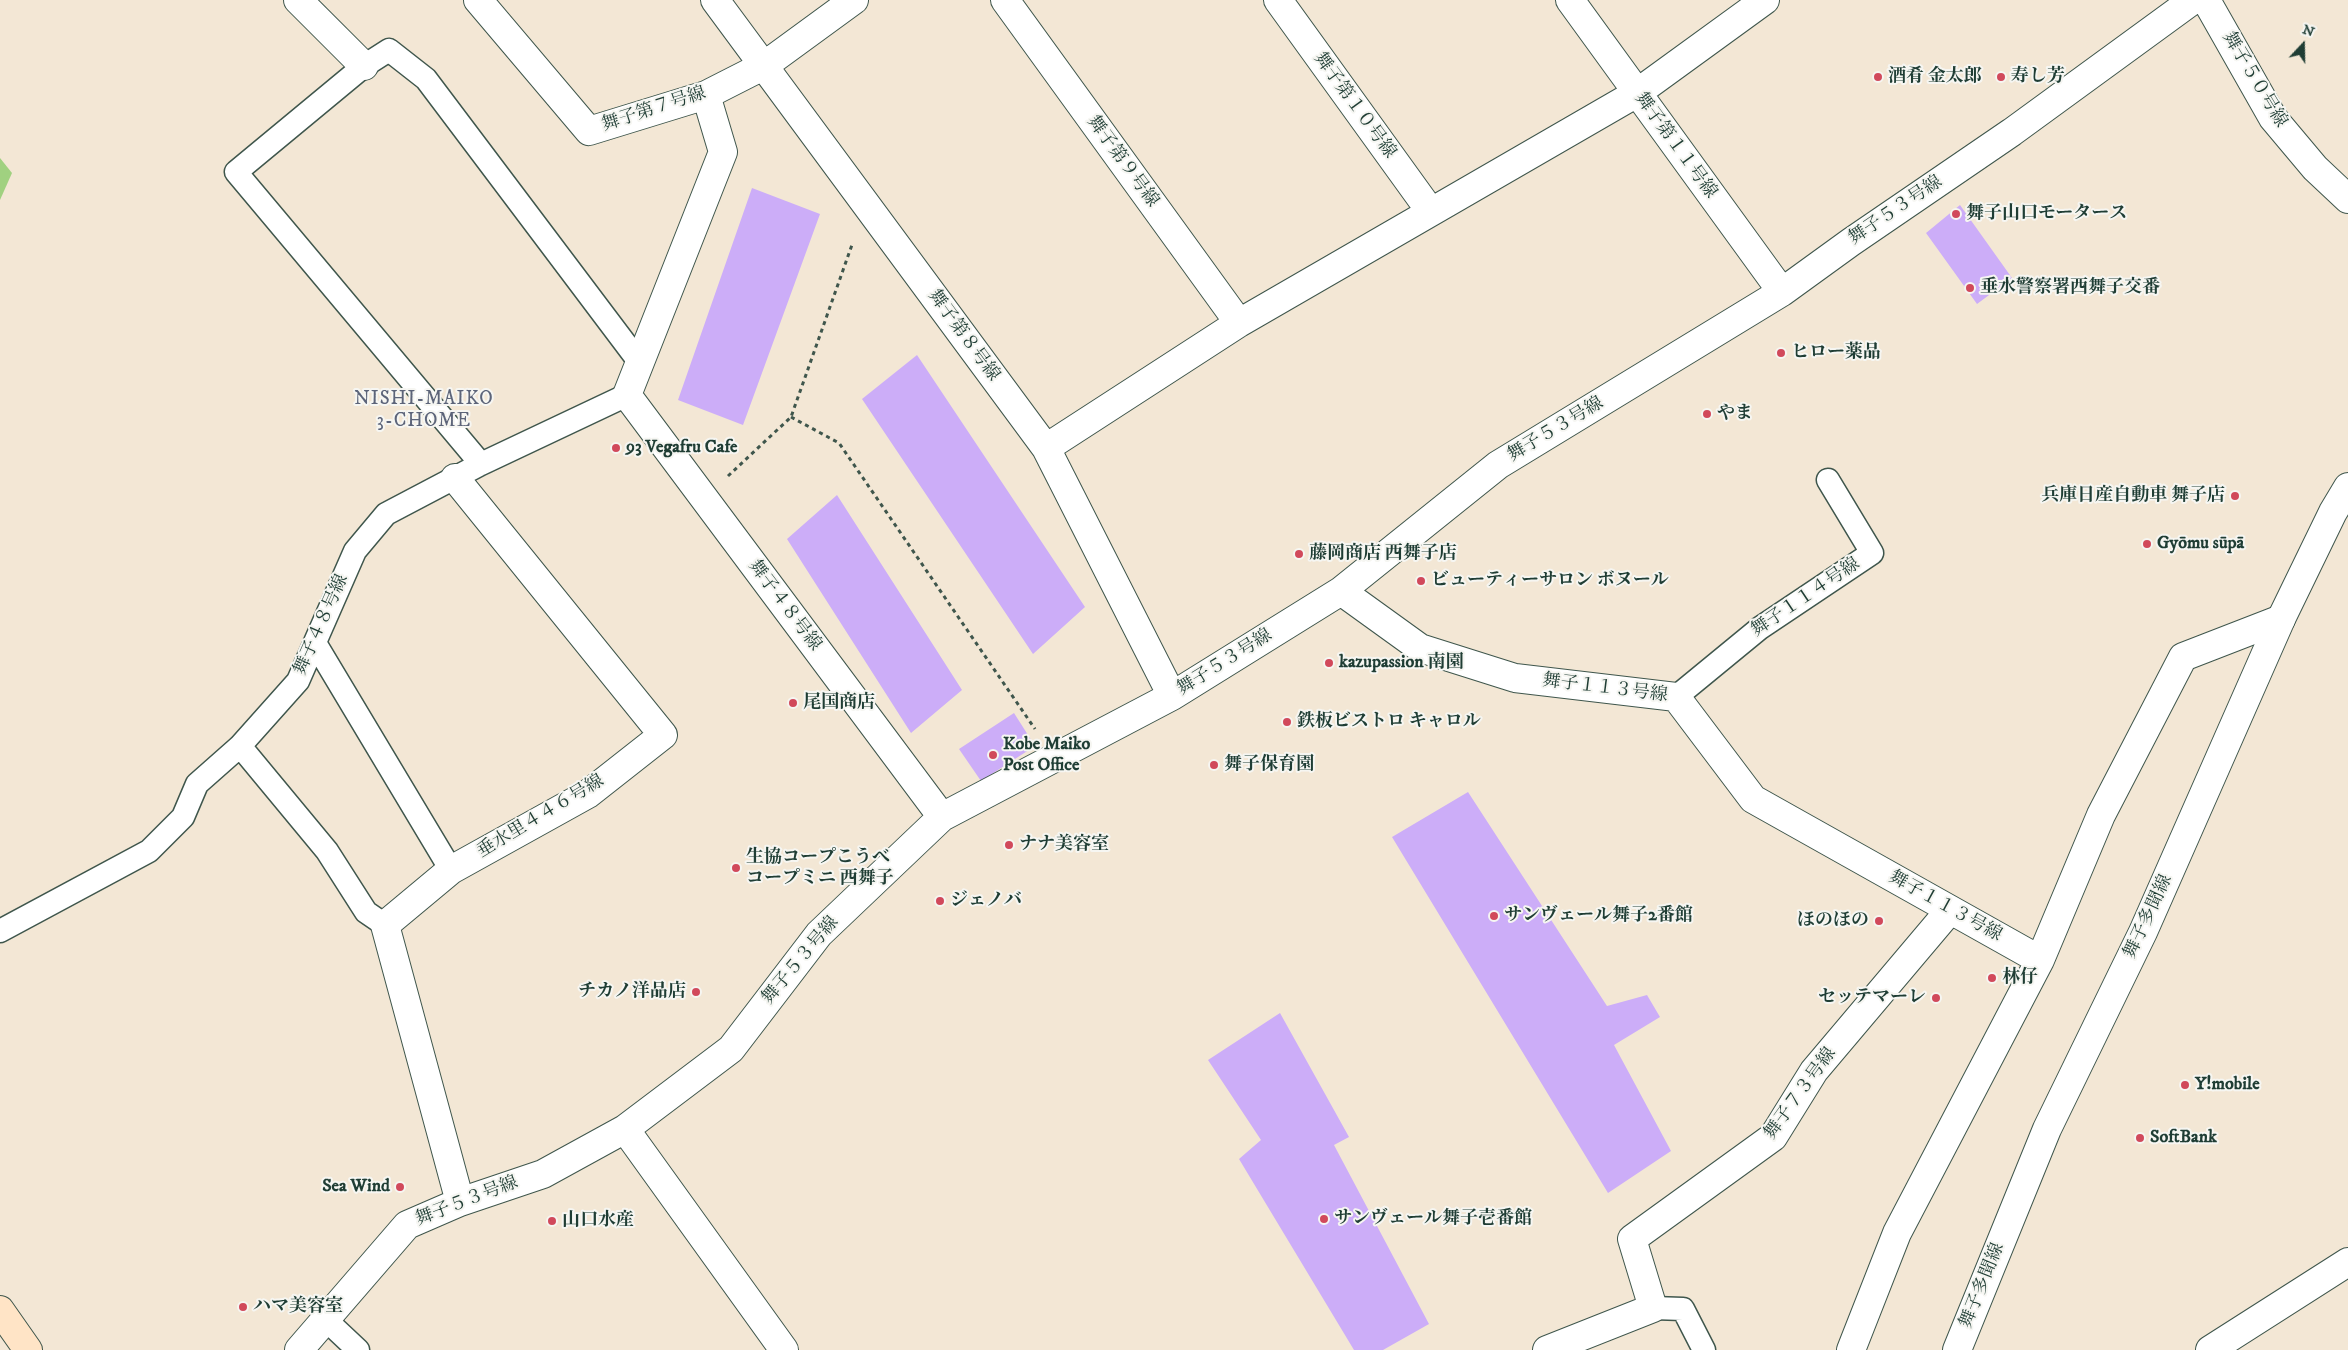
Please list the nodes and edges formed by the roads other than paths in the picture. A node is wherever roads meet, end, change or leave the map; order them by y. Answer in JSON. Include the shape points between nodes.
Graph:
{"nodes":[{"id":1,"x":298,"y":0,"type":"edge"},
{"id":2,"x":478,"y":0,"type":"edge"},
{"id":3,"x":715,"y":0,"type":"edge"},
{"id":4,"x":854,"y":0,"type":"edge"},
{"id":5,"x":1005,"y":0,"type":"edge"},
{"id":6,"x":1278,"y":0,"type":"edge"},
{"id":7,"x":1570,"y":0,"type":"edge"},
{"id":8,"x":1765,"y":0,"type":"edge"},
{"id":9,"x":2193,"y":0,"type":"edge"},
{"id":10,"x":2206,"y":0,"type":"edge"},
{"id":11,"x":765,"y":65,"type":"junction"},
{"id":12,"x":364,"y":66,"type":"junction"},
{"id":13,"x":706,"y":94,"type":"junction"},
{"id":14,"x":1637,"y":94,"type":"junction"},
{"id":15,"x":2348,"y":199,"type":"edge"},
{"id":16,"x":1431,"y":212,"type":"junction"},
{"id":17,"x":1782,"y":292,"type":"junction"},
{"id":18,"x":1239,"y":323,"type":"junction"},
{"id":19,"x":640,"y":363,"type":"junction"},
{"id":20,"x":627,"y":395,"type":"junction"},
{"id":21,"x":1046,"y":448,"type":"junction"},
{"id":22,"x":481,"y":464,"type":"junction"},
{"id":23,"x":455,"y":478,"type":"junction"},
{"id":24,"x":1828,"y":480,"type":"dead end"},
{"id":25,"x":2348,"y":487,"type":"edge"},
{"id":26,"x":1341,"y":592,"type":"junction"},
{"id":27,"x":2281,"y":619,"type":"junction"},
{"id":28,"x":315,"y":643,"type":"junction"},
{"id":29,"x":1172,"y":696,"type":"junction"},
{"id":30,"x":1676,"y":696,"type":"junction"},
{"id":31,"x":240,"y":746,"type":"junction"},
{"id":32,"x":942,"y":817,"type":"junction"},
{"id":33,"x":451,"y":870,"type":"junction"},
{"id":34,"x":1950,"y":910,"type":"junction"},
{"id":35,"x":385,"y":925,"type":"junction"},
{"id":36,"x":0,"y":931,"type":"edge"},
{"id":37,"x":2040,"y":960,"type":"junction"},
{"id":38,"x":625,"y":1130,"type":"junction"},
{"id":39,"x":460,"y":1202,"type":"junction"},
{"id":40,"x":2348,"y":1262,"type":"edge"},
{"id":41,"x":1653,"y":1308,"type":"junction"},
{"id":42,"x":0,"y":1310,"type":"edge"},
{"id":43,"x":325,"y":1320,"type":"junction"},
{"id":44,"x":28,"y":1350,"type":"edge"},
{"id":45,"x":299,"y":1350,"type":"edge"},
{"id":46,"x":358,"y":1350,"type":"edge"},
{"id":47,"x":784,"y":1350,"type":"edge"},
{"id":48,"x":1547,"y":1350,"type":"edge"},
{"id":49,"x":1704,"y":1350,"type":"edge"},
{"id":50,"x":1851,"y":1350,"type":"edge"},
{"id":51,"x":1957,"y":1350,"type":"edge"},
{"id":52,"x":2210,"y":1350,"type":"edge"}],
"edges":[{"from":1,"to":12,"type":"street"},
{"from":2,"to":13,"type":"street","name":"舞子第７号線","via":[[589,131]]},
{"from":3,"to":11,"type":"street","name":"舞子第８号線"},
{"from":4,"to":11,"type":"street","name":"舞子第７号線"},
{"from":5,"to":18,"type":"street","name":"舞子第９号線"},
{"from":6,"to":16,"type":"street","name":"舞子第１０号線"},
{"from":7,"to":14,"type":"street","name":"舞子第１１号線"},
{"from":8,"to":14,"type":"street"},
{"from":9,"to":17,"type":"street","name":"舞子５３号線","via":[[2012,132]]},
{"from":10,"to":15,"type":"street","name":"舞子５０号線","via":[[2273,118],[2315,168]]},
{"from":11,"to":13,"type":"street","name":"舞子第７号線"},
{"from":11,"to":21,"type":"street","name":"舞子第８号線"},
{"from":12,"to":19,"type":"lane","via":[[389,50],[426,79]]},
{"from":12,"to":22,"type":"lane","via":[[236,172]]},
{"from":13,"to":19,"type":"street","via":[[723,152]]},
{"from":14,"to":16,"type":"street"},
{"from":14,"to":17,"type":"street","name":"舞子第１１号線"},
{"from":16,"to":18,"type":"street"},
{"from":17,"to":26,"type":"street","name":"舞子５３号線","via":[[1498,465]]},
{"from":18,"to":21,"type":"street"},
{"from":19,"to":20,"type":"street"},
{"from":20,"to":22,"type":"lane","name":"舞子４８号線"},
{"from":20,"to":32,"type":"street","name":"舞子４８号線"},
{"from":21,"to":29,"type":"street","name":"舞子第８号線"},
{"from":22,"to":23,"type":"lane","name":"舞子４８号線"},
{"from":23,"to":28,"type":"lane","name":"舞子４８号線","via":[[386,514],[355,552]]},
{"from":23,"to":33,"type":"street","name":"垂水里４４６号線","via":[[662,735],[588,794]]},
{"from":24,"to":30,"type":"lane","name":"舞子１１４号線","via":[[1872,553],[1760,628]]},
{"from":25,"to":27,"type":"street","name":"舞子多聞線"},
{"from":26,"to":29,"type":"street","name":"舞子５３号線"},
{"from":26,"to":30,"type":"street","name":"舞子１１３号線","via":[[1420,648],[1515,678]]},
{"from":27,"to":37,"type":"street","via":[[2183,657],[2101,815]]},
{"from":27,"to":51,"type":"street","name":"舞子多聞線","via":[[2143,932],[2047,1129]]},
{"from":28,"to":31,"type":"lane","name":"舞子４８号線","via":[[298,681]]},
{"from":28,"to":33,"type":"lane"},
{"from":29,"to":32,"type":"street","name":"舞子５３号線"},
{"from":30,"to":34,"type":"street","name":"舞子１１３号線","via":[[1753,800]]},
{"from":31,"to":35,"type":"lane","via":[[327,851],[366,912]]},
{"from":31,"to":36,"type":"lane","name":"舞子４８号線","via":[[197,784],[183,817],[149,851]]},
{"from":32,"to":38,"type":"street","name":"舞子５３号線","via":[[819,934],[731,1049]]},
{"from":33,"to":35,"type":"street","name":"垂水里４４６号線"},
{"from":34,"to":37,"type":"street","name":"舞子１１３号線"},
{"from":34,"to":41,"type":"street","name":"舞子７３号線","via":[[1814,1071],[1773,1137],[1632,1239]]},
{"from":35,"to":39,"type":"street"},
{"from":37,"to":50,"type":"street","via":[[1898,1233]]},
{"from":38,"to":39,"type":"street","name":"舞子５３号線","via":[[543,1174]]},
{"from":38,"to":47,"type":"street"},
{"from":39,"to":43,"type":"street","name":"舞子５３号線","via":[[407,1225]]},
{"from":40,"to":52,"type":"street"},
{"from":41,"to":48,"type":"street"},
{"from":41,"to":49,"type":"lane","via":[[1683,1309]]},
{"from":42,"to":44,"type":"main road"},
{"from":43,"to":45,"type":"street","name":"舞子５３号線"},
{"from":43,"to":46,"type":"lane"}]}
